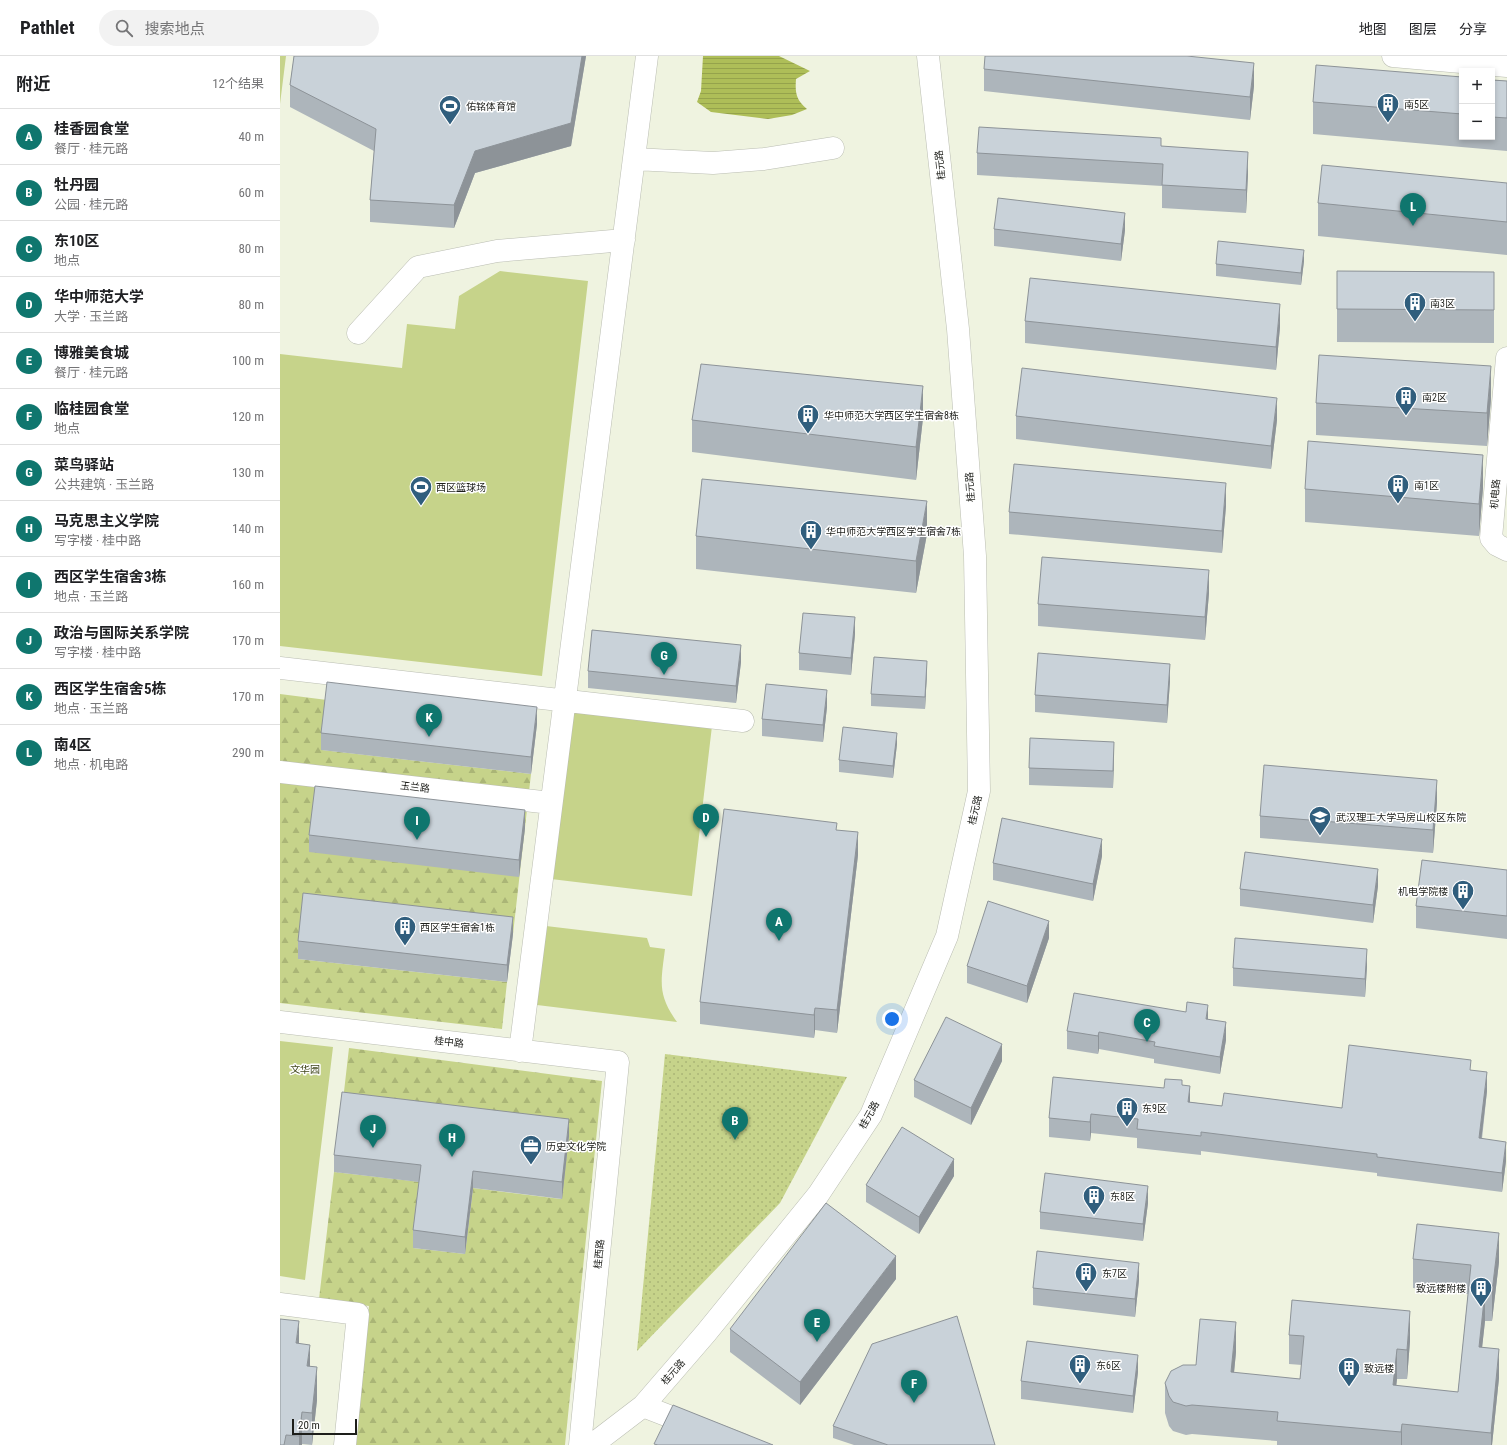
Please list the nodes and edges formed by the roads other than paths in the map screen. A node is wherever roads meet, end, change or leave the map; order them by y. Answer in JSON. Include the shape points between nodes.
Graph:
{"nodes":[{"id":1,"x":647,"y":56,"type":"edge"},
{"id":2,"x":928,"y":56,"type":"edge"},
{"id":3,"x":1393,"y":56,"type":"edge"},
{"id":4,"x":1507,"y":66,"type":"edge"},
{"id":5,"x":833,"y":148,"type":"dead end"},
{"id":6,"x":634,"y":159,"type":"junction"},
{"id":7,"x":624,"y":240,"type":"junction"},
{"id":8,"x":358,"y":333,"type":"dead end"},
{"id":9,"x":1507,"y":358,"type":"edge"},
{"id":10,"x":1507,"y":550,"type":"edge"},
{"id":11,"x":280,"y":668,"type":"edge"},
{"id":12,"x":564,"y":701,"type":"junction"},
{"id":13,"x":743,"y":721,"type":"dead end"},
{"id":14,"x":280,"y":772,"type":"edge"},
{"id":15,"x":551,"y":803,"type":"junction"},
{"id":16,"x":280,"y":1022,"type":"edge"},
{"id":17,"x":520,"y":1051,"type":"junction"},
{"id":18,"x":618,"y":1062,"type":"joint"},
{"id":19,"x":280,"y":1304,"type":"edge"},
{"id":20,"x":643,"y":1406,"type":"junction"},
{"id":21,"x":345,"y":1445,"type":"edge"},
{"id":22,"x":580,"y":1445,"type":"edge"},
{"id":23,"x":592,"y":1445,"type":"edge"},
{"id":24,"x":742,"y":1445,"type":"edge"}],
"edges":[{"from":1,"to":6,"type":"street"},
{"from":2,"to":20,"type":"street","name":"桂元路","via":[[958,329],[975,556],[980,791],[947,936],[871,1115],[818,1196],[706,1334]]},
{"from":3,"to":4,"type":"street"},
{"from":5,"to":6,"type":"street","via":[[764,159],[713,163]]},
{"from":6,"to":7,"type":"street"},
{"from":7,"to":8,"type":"street","via":[[497,252],[418,267]]},
{"from":7,"to":12,"type":"street"},
{"from":9,"to":10,"type":"street","name":"机电路","via":[[1492,538],[1497,545]]},
{"from":11,"to":12,"type":"street"},
{"from":12,"to":13,"type":"street"},
{"from":12,"to":15,"type":"street"},
{"from":14,"to":15,"type":"street","name":"玉兰路"},
{"from":15,"to":17,"type":"street"},
{"from":16,"to":17,"type":"street","name":"桂中路"},
{"from":17,"to":18,"type":"street","name":"桂中路"},
{"from":18,"to":22,"type":"street","name":"桂西路"},
{"from":19,"to":21,"type":"street","via":[[358,1314]]},
{"from":20,"to":23,"type":"street","name":"桂元路"},
{"from":20,"to":24,"type":"street"}]}
